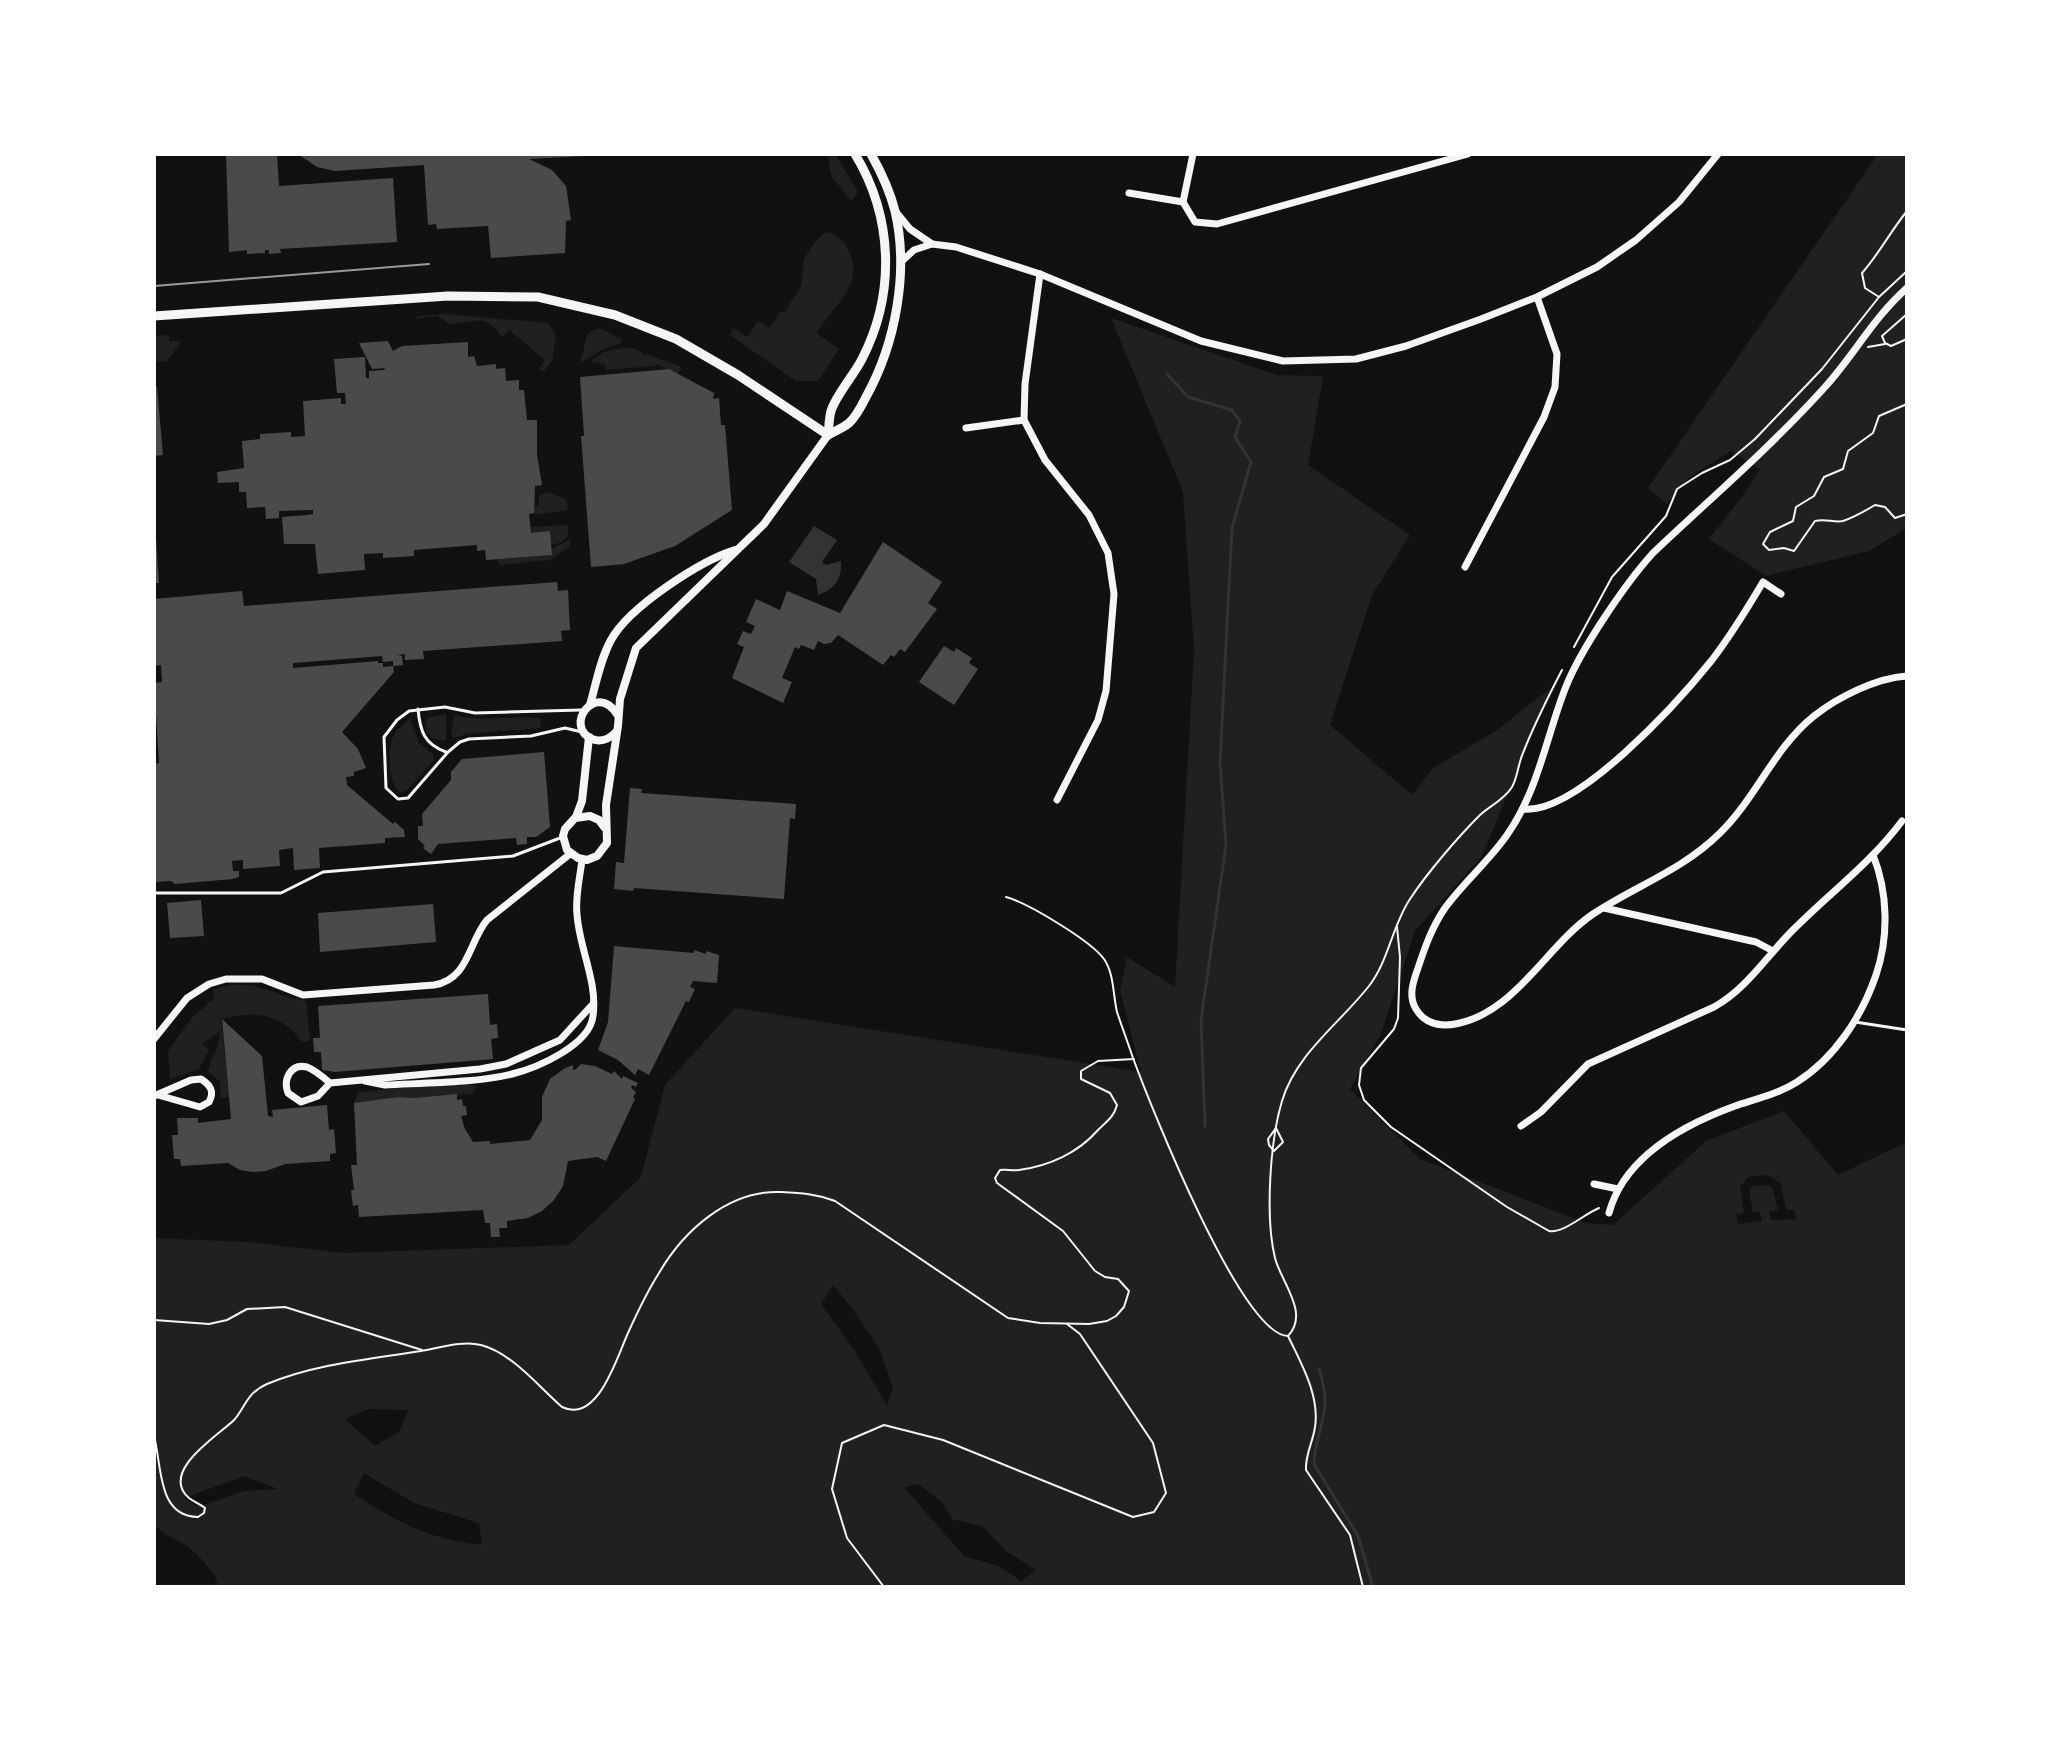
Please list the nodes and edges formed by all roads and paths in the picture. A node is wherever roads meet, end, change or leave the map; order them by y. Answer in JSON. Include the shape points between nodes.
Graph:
{"nodes":[{"id":1,"x":855,"y":154,"type":"edge"},
{"id":2,"x":871,"y":154,"type":"edge"},
{"id":3,"x":1193,"y":154,"type":"edge"},
{"id":4,"x":1468,"y":154,"type":"edge"},
{"id":5,"x":1718,"y":154,"type":"edge"},
{"id":6,"x":1129,"y":193,"type":"dead end"},
{"id":7,"x":1183,"y":202,"type":"junction"},
{"id":8,"x":895,"y":210,"type":"junction"},
{"id":9,"x":1907,"y":211,"type":"edge"},
{"id":10,"x":932,"y":244,"type":"junction"},
{"id":11,"x":901,"y":262,"type":"junction"},
{"id":12,"x":1040,"y":274,"type":"junction"},
{"id":13,"x":1907,"y":288,"type":"edge"},
{"id":14,"x":1537,"y":297,"type":"junction"},
{"id":15,"x":1879,"y":297,"type":"dead end"},
{"id":16,"x":1907,"y":314,"type":"edge"},
{"id":17,"x":156,"y":317,"type":"edge"},
{"id":18,"x":1907,"y":339,"type":"edge"},
{"id":19,"x":1859,"y":343,"type":"junction"},
{"id":20,"x":1886,"y":344,"type":"junction"},
{"id":21,"x":1907,"y":404,"type":"edge"},
{"id":22,"x":1024,"y":420,"type":"junction"},
{"id":23,"x":966,"y":428,"type":"dead end"},
{"id":24,"x":828,"y":435,"type":"junction"},
{"id":25,"x":1907,"y":514,"type":"edge"},
{"id":26,"x":736,"y":550,"type":"junction"},
{"id":27,"x":1465,"y":567,"type":"dead end"},
{"id":28,"x":1781,"y":594,"type":"dead end"},
{"id":29,"x":1907,"y":676,"type":"edge"},
{"id":30,"x":590,"y":706,"type":"junction"},
{"id":31,"x":418,"y":709,"type":"junction"},
{"id":32,"x":616,"y":712,"type":"junction"},
{"id":33,"x":616,"y":732,"type":"junction"},
{"id":34,"x":589,"y":737,"type":"junction"},
{"id":35,"x":448,"y":752,"type":"junction"},
{"id":36,"x":1057,"y":800,"type":"dead end"},
{"id":37,"x":1523,"y":809,"type":"junction"},
{"id":38,"x":575,"y":818,"type":"junction"},
{"id":39,"x":1902,"y":821,"type":"dead end"},
{"id":40,"x":605,"y":828,"type":"junction"},
{"id":41,"x":563,"y":836,"type":"junction"},
{"id":42,"x":570,"y":854,"type":"junction"},
{"id":43,"x":1873,"y":855,"type":"junction"},
{"id":44,"x":582,"y":860,"type":"junction"},
{"id":45,"x":154,"y":893,"type":"edge"},
{"id":46,"x":1006,"y":897,"type":"dead end"},
{"id":47,"x":1604,"y":908,"type":"junction"},
{"id":48,"x":1396,"y":926,"type":"dead end"},
{"id":49,"x":1773,"y":951,"type":"junction"},
{"id":50,"x":1854,"y":1022,"type":"junction"},
{"id":51,"x":1907,"y":1030,"type":"edge"},
{"id":52,"x":154,"y":1039,"type":"edge"},
{"id":53,"x":1134,"y":1059,"type":"junction"},
{"id":54,"x":1296,"y":1069,"type":"dead end"},
{"id":55,"x":330,"y":1083,"type":"junction"},
{"id":56,"x":156,"y":1096,"type":"edge"},
{"id":57,"x":1521,"y":1126,"type":"dead end"},
{"id":58,"x":1276,"y":1128,"type":"junction"},
{"id":59,"x":1274,"y":1151,"type":"junction"},
{"id":60,"x":1594,"y":1184,"type":"dead end"},
{"id":61,"x":1618,"y":1189,"type":"junction"},
{"id":62,"x":1613,"y":1200,"type":"junction"},
{"id":63,"x":1609,"y":1213,"type":"dead end"},
{"id":64,"x":154,"y":1320,"type":"edge"},
{"id":65,"x":1065,"y":1323,"type":"junction"},
{"id":66,"x":1288,"y":1336,"type":"junction"},
{"id":67,"x":424,"y":1350,"type":"junction"},
{"id":68,"x":154,"y":1436,"type":"edge"},
{"id":69,"x":884,"y":1587,"type":"edge"},
{"id":70,"x":1363,"y":1587,"type":"edge"}],
"edges":[{"from":1,"to":24,"type":"main road","via":[[880,207],[886,271],[873,336],[831,409]]},
{"from":2,"to":8,"type":"main road"},
{"from":3,"to":7,"type":"street"},
{"from":4,"to":7,"type":"street","via":[[1217,224],[1195,222]]},
{"from":5,"to":14,"type":"street","via":[[1679,202],[1636,240]]},
{"from":6,"to":7,"type":"street"},
{"from":8,"to":10,"type":"street"},
{"from":8,"to":11,"type":"main road"},
{"from":9,"to":15,"type":"path","via":[[1862,273],[1865,288]]},
{"from":10,"to":11,"type":"street"},
{"from":10,"to":12,"type":"street"},
{"from":11,"to":24,"type":"main road","via":[[894,318],[876,377],[850,422]]},
{"from":12,"to":14,"type":"street","via":[[1201,341],[1283,361],[1356,359]]},
{"from":12,"to":22,"type":"street"},
{"from":13,"to":19,"type":"street"},
{"from":14,"to":27,"type":"street","via":[[1555,346],[1555,387]]},
{"from":16,"to":20,"type":"path","via":[[1885,331]]},
{"from":17,"to":24,"type":"main road","via":[[448,296],[538,297],[615,315],[676,339]]},
{"from":18,"to":20,"type":"path"},
{"from":19,"to":20,"type":"path"},
{"from":19,"to":37,"type":"street","via":[[1809,404],[1653,553],[1572,673]]},
{"from":21,"to":25,"type":"path","via":[[1879,416],[1873,433],[1848,451],[1843,469],[1824,477],[1814,496],[1796,507],[1790,524],[1770,532],[1763,544],[1769,550],[1794,551],[1815,521],[1841,521],[1875,505],[1895,518]]},
{"from":22,"to":23,"type":"street"},
{"from":22,"to":36,"type":"street","via":[[1045,460],[1089,515],[1108,553],[1114,594],[1106,691],[1098,720]]},
{"from":24,"to":26,"type":"street","via":[[775,510]]},
{"from":26,"to":30,"type":"street","via":[[700,566],[623,623],[607,650]]},
{"from":26,"to":32,"type":"street","via":[[636,648]]},
{"from":28,"to":37,"type":"street","via":[[1763,582],[1696,678],[1620,756],[1554,804]]},
{"from":29,"to":47,"type":"street","via":[[1854,692],[1815,716],[1793,736],[1743,807],[1707,845]]},
{"from":30,"to":31,"type":"lane","via":[[563,712]]},
{"from":30,"to":32,"type":"street","via":[[602,702]]},
{"from":30,"to":34,"type":"street","via":[[581,721]]},
{"from":31,"to":35,"type":"lane","via":[[426,740]]},
{"from":31,"to":35,"type":"lane","via":[[402,715],[384,737],[389,793],[408,798]]},
{"from":32,"to":33,"type":"street"},
{"from":33,"to":34,"type":"street","via":[[606,740]]},
{"from":33,"to":40,"type":"street"},
{"from":34,"to":35,"type":"lane","via":[[565,728],[531,736],[469,739]]},
{"from":34,"to":38,"type":"street"},
{"from":37,"to":47,"type":"street","via":[[1434,928],[1412,989],[1422,1016],[1452,1025],[1495,1007]]},
{"from":38,"to":40,"type":"street","via":[[590,816]]},
{"from":38,"to":41,"type":"street"},
{"from":39,"to":43,"type":"street"},
{"from":40,"to":44,"type":"street","via":[[605,848]]},
{"from":41,"to":42,"type":"street"},
{"from":41,"to":45,"type":"lane","via":[[513,856],[323,872],[281,893]]},
{"from":42,"to":44,"type":"street"},
{"from":42,"to":52,"type":"street","via":[[487,920],[462,968],[445,982],[303,995],[262,979],[226,979],[187,998]]},
{"from":43,"to":49,"type":"street"},
{"from":43,"to":50,"type":"street","via":[[1880,871],[1884,942]]},
{"from":44,"to":55,"type":"street","via":[[577,916],[593,993],[592,1021],[572,1046],[516,1073],[385,1085]]},
{"from":46,"to":53,"type":"path","via":[[1076,936],[1106,962]]},
{"from":47,"to":49,"type":"street","via":[[1756,942]]},
{"from":48,"to":62,"type":"path","via":[[1398,1018],[1361,1068],[1359,1085],[1369,1107],[1507,1207],[1552,1232]]},
{"from":49,"to":57,"type":"street","via":[[1727,1000],[1588,1064]]},
{"from":50,"to":51,"type":"lane"},
{"from":50,"to":61,"type":"street","via":[[1808,1075],[1668,1139],[1636,1164]]},
{"from":53,"to":65,"type":"path","via":[[1098,1061],[1081,1071],[1081,1079],[1110,1093],[1117,1105],[1084,1145],[1064,1156],[996,1174],[997,1183],[1068,1236],[1095,1271],[1128,1287],[1128,1301],[1111,1319]]},
{"from":53,"to":66,"type":"path","via":[[1180,1173],[1233,1279],[1263,1321]]},
{"from":54,"to":58,"type":"path"},
{"from":55,"to":55,"type":"street","via":[[300,1067],[285,1083],[288,1093],[301,1102],[318,1096]]},
{"from":56,"to":56,"type":"street","via":[[200,1107],[209,1102],[211,1090],[201,1079],[191,1080]]},
{"from":58,"to":59,"type":"path"},
{"from":58,"to":59,"type":"path","via":[[1268,1139]]},
{"from":58,"to":59,"type":"path","via":[[1283,1142]]},
{"from":59,"to":66,"type":"path","via":[[1273,1247],[1295,1306],[1296,1323]]},
{"from":60,"to":61,"type":"street"},
{"from":61,"to":62,"type":"street"},
{"from":62,"to":63,"type":"street"},
{"from":64,"to":67,"type":"path","via":[[209,1324],[247,1309],[285,1307]]},
{"from":65,"to":67,"type":"path","via":[[1008,1318],[835,1201],[774,1192],[745,1196],[689,1234],[660,1270],[605,1383],[583,1409],[562,1407],[504,1355],[482,1345]]},
{"from":65,"to":69,"type":"path","via":[[1080,1334],[1153,1443],[1166,1493],[1154,1512],[1133,1517],[943,1440],[884,1425],[842,1443],[832,1489],[847,1538]]},
{"from":66,"to":70,"type":"path","via":[[1315,1407],[1306,1470],[1350,1535]]},
{"from":67,"to":68,"type":"path","via":[[325,1367],[257,1389],[183,1473],[188,1498],[205,1508],[198,1517],[179,1514],[170,1504]]}]}
